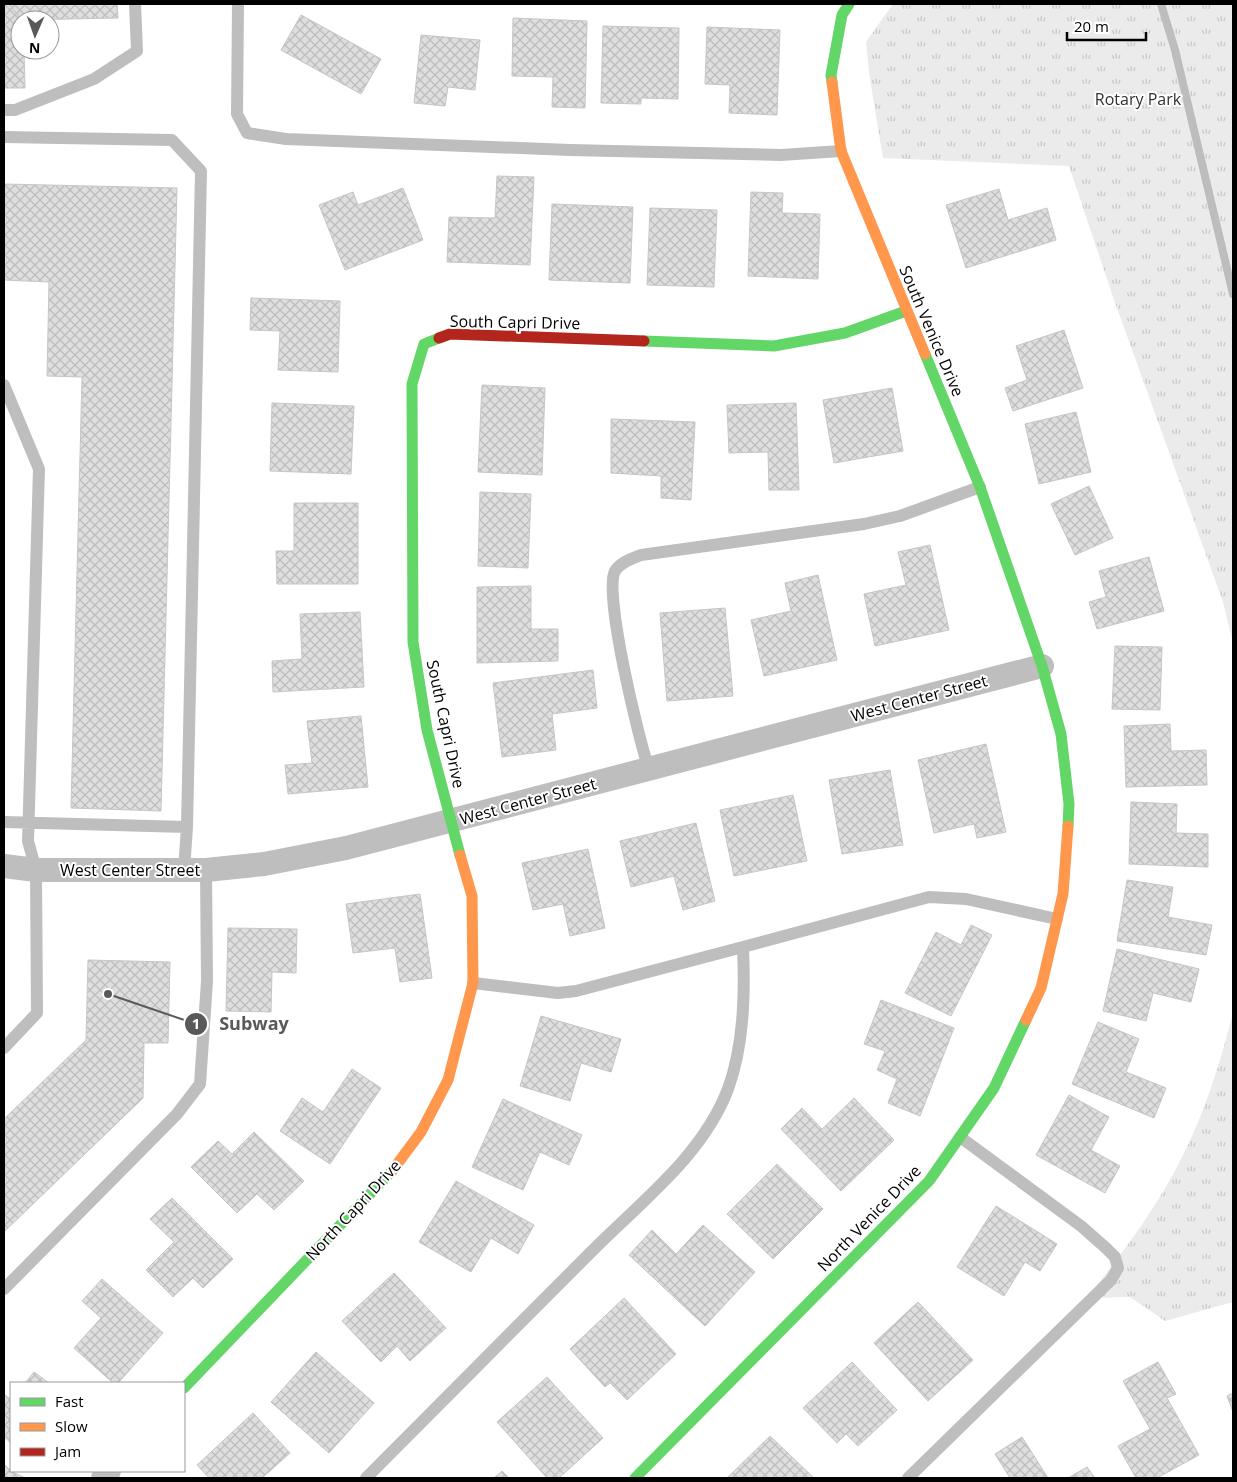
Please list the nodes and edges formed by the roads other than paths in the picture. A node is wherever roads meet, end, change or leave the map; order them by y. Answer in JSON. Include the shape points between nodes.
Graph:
{"nodes":[{"id":1,"x":135,"y":4,"type":"edge"},
{"id":2,"x":238,"y":4,"type":"edge"},
{"id":3,"x":849,"y":4,"type":"edge"},
{"id":4,"x":4,"y":110,"type":"edge"},
{"id":5,"x":4,"y":137,"type":"edge"},
{"id":6,"x":841,"y":151,"type":"junction"},
{"id":7,"x":906,"y":312,"type":"junction"},
{"id":8,"x":4,"y":385,"type":"edge"},
{"id":9,"x":8,"y":406,"type":"edge"},
{"id":10,"x":980,"y":487,"type":"junction"},
{"id":11,"x":1042,"y":666,"type":"junction"},
{"id":12,"x":649,"y":769,"type":"junction"},
{"id":13,"x":4,"y":822,"type":"edge"},
{"id":14,"x":450,"y":822,"type":"junction"},
{"id":15,"x":29,"y":823,"type":"junction"},
{"id":16,"x":187,"y":827,"type":"junction"},
{"id":17,"x":4,"y":866,"type":"edge"},
{"id":18,"x":36,"y":870,"type":"junction"},
{"id":19,"x":195,"y":870,"type":"junction"},
{"id":20,"x":1057,"y":919,"type":"junction"},
{"id":21,"x":743,"y":947,"type":"junction"},
{"id":22,"x":473,"y":983,"type":"junction"},
{"id":23,"x":4,"y":1048,"type":"edge"},
{"id":24,"x":960,"y":1137,"type":"junction"},
{"id":25,"x":4,"y":1289,"type":"edge"},
{"id":26,"x":185,"y":1387,"type":"edge"},
{"id":27,"x":366,"y":1478,"type":"edge"},
{"id":28,"x":635,"y":1478,"type":"edge"},
{"id":29,"x":908,"y":1478,"type":"edge"}],
"edges":[{"from":1,"to":4,"type":"lane","via":[[137,51],[94,79],[15,110]]},
{"from":2,"to":6,"type":"lane","via":[[237,114],[247,133],[286,140],[570,150],[781,155]]},
{"from":3,"to":6,"type":"street","name":"South Venice Drive","via":[[842,15],[832,76]]},
{"from":5,"to":16,"type":"lane","via":[[172,140],[201,172]]},
{"from":6,"to":7,"type":"street","name":"South Venice Drive"},
{"from":7,"to":10,"type":"street","name":"South Venice Drive"},
{"from":7,"to":14,"type":"street","name":"South Capri Drive","via":[[845,333],[774,346],[450,334],[424,344],[412,384],[413,642],[427,730]]},
{"from":8,"to":9,"type":"lane"},
{"from":9,"to":15,"type":"lane","via":[[38,469]]},
{"from":10,"to":11,"type":"street","name":"South Venice Drive"},
{"from":10,"to":12,"type":"lane","via":[[900,516],[864,524],[640,555],[622,564],[615,572],[612,584],[632,710]]},
{"from":11,"to":12,"type":"street","name":"West Center Street"},
{"from":11,"to":20,"type":"street","name":"North Venice Drive","via":[[1061,734],[1069,804],[1063,894]]},
{"from":12,"to":14,"type":"street","name":"West Center Street"},
{"from":13,"to":15,"type":"lane"},
{"from":14,"to":19,"type":"street","name":"West Center Street","via":[[264,864]]},
{"from":14,"to":22,"type":"street","name":"North Capri Drive","via":[[472,896]]},
{"from":15,"to":16,"type":"lane"},
{"from":15,"to":18,"type":"lane","via":[[28,841]]},
{"from":16,"to":19,"type":"lane"},
{"from":17,"to":18,"type":"street","name":"West Center Street"},
{"from":18,"to":19,"type":"street","name":"West Center Street"},
{"from":18,"to":23,"type":"lane","via":[[37,1013]]},
{"from":19,"to":25,"type":"lane","via":[[207,981],[200,1084],[177,1114]]},
{"from":20,"to":21,"type":"lane","via":[[966,899],[929,897]]},
{"from":20,"to":24,"type":"street","name":"North Venice Drive","via":[[1042,988],[994,1088]]},
{"from":21,"to":22,"type":"lane","via":[[576,991],[558,993]]},
{"from":21,"to":27,"type":"lane","via":[[744,988],[735,1062],[728,1089],[694,1148],[668,1178],[604,1238]]},
{"from":22,"to":26,"type":"street","name":"North Capri Drive","via":[[448,1080],[421,1132],[390,1173]]},
{"from":24,"to":28,"type":"street","name":"North Venice Drive","via":[[929,1181]]},
{"from":24,"to":29,"type":"lane","via":[[1080,1226],[1115,1257],[1118,1268],[1111,1280]]}]}
